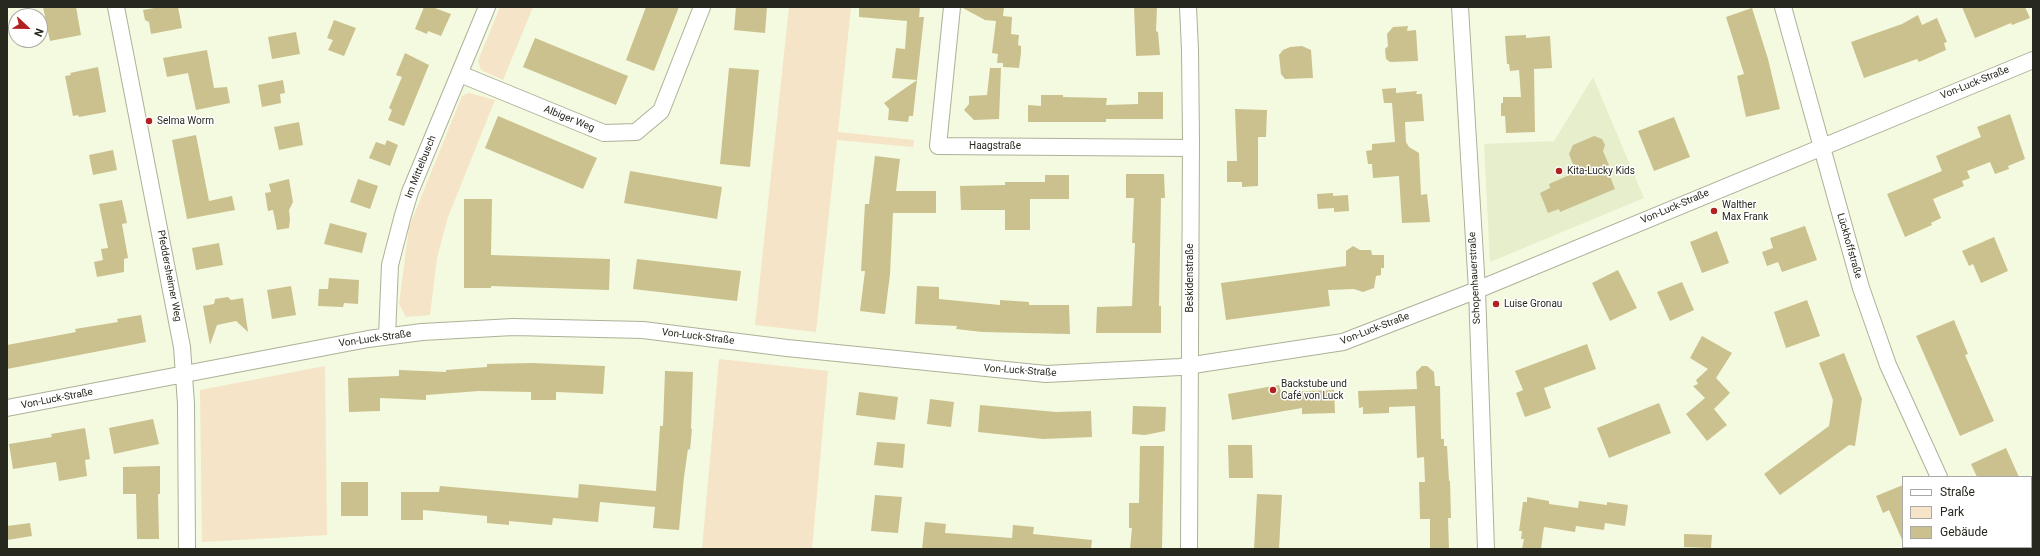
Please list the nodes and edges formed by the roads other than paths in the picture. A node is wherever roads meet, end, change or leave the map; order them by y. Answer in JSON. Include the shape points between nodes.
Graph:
{"nodes":[{"id":1,"x":116,"y":7,"type":"edge"},
{"id":2,"x":487,"y":7,"type":"edge"},
{"id":3,"x":702,"y":7,"type":"edge"},
{"id":4,"x":952,"y":7,"type":"edge"},
{"id":5,"x":1188,"y":7,"type":"edge"},
{"id":6,"x":1460,"y":7,"type":"edge"},
{"id":7,"x":1783,"y":7,"type":"edge"},
{"id":8,"x":2033,"y":60,"type":"edge"},
{"id":9,"x":460,"y":74,"type":"junction"},
{"id":10,"x":1822,"y":146,"type":"junction"},
{"id":11,"x":1191,"y":148,"type":"junction"},
{"id":12,"x":1477,"y":290,"type":"junction"},
{"id":13,"x":387,"y":336,"type":"junction"},
{"id":14,"x":1190,"y":366,"type":"junction"},
{"id":15,"x":185,"y":374,"type":"junction"},
{"id":16,"x":7,"y":408,"type":"edge"},
{"id":17,"x":1939,"y":476,"type":"edge"},
{"id":18,"x":187,"y":549,"type":"edge"},
{"id":19,"x":1189,"y":549,"type":"edge"},
{"id":20,"x":1486,"y":549,"type":"edge"}],
"edges":[{"from":1,"to":15,"type":"street","name":"Pfeddersheimer Weg","via":[[182,347]]},
{"from":2,"to":9,"type":"street","name":"Im Mittelbusch"},
{"from":3,"to":9,"type":"street","name":"Albiger Weg","via":[[661,111],[636,132],[604,133]]},
{"from":4,"to":11,"type":"street","name":"Haagstraße","via":[[938,146]]},
{"from":5,"to":11,"type":"street","name":"Beskidenstraße"},
{"from":6,"to":12,"type":"street","name":"Schopenhauerstraße"},
{"from":7,"to":10,"type":"street","name":"Lückhoffstraße"},
{"from":8,"to":10,"type":"street","name":"Von-Luck-Straße"},
{"from":9,"to":13,"type":"street","name":"Im Mittelbusch","via":[[410,192],[396,238],[390,265]]},
{"from":10,"to":12,"type":"street","name":"Von-Luck-Straße"},
{"from":10,"to":17,"type":"street","name":"Lückhoffstraße","via":[[1861,288],[1888,365]]},
{"from":11,"to":14,"type":"street","name":"Beskidenstraße"},
{"from":12,"to":14,"type":"street","name":"Von-Luck-Straße","via":[[1343,342]]},
{"from":12,"to":20,"type":"street","name":"Schopenhauerstraße"},
{"from":13,"to":14,"type":"street","name":"Von-Luck-Straße","via":[[505,327],[564,327],[643,330],[793,349],[1046,374]]},
{"from":13,"to":15,"type":"street","name":"Von-Luck-Straße","via":[[311,348]]},
{"from":14,"to":19,"type":"street","name":"Beskidenstraße"},
{"from":15,"to":16,"type":"street","name":"Von-Luck-Straße"},
{"from":15,"to":18,"type":"street","name":"Pfeddersheimer Weg"}]}
